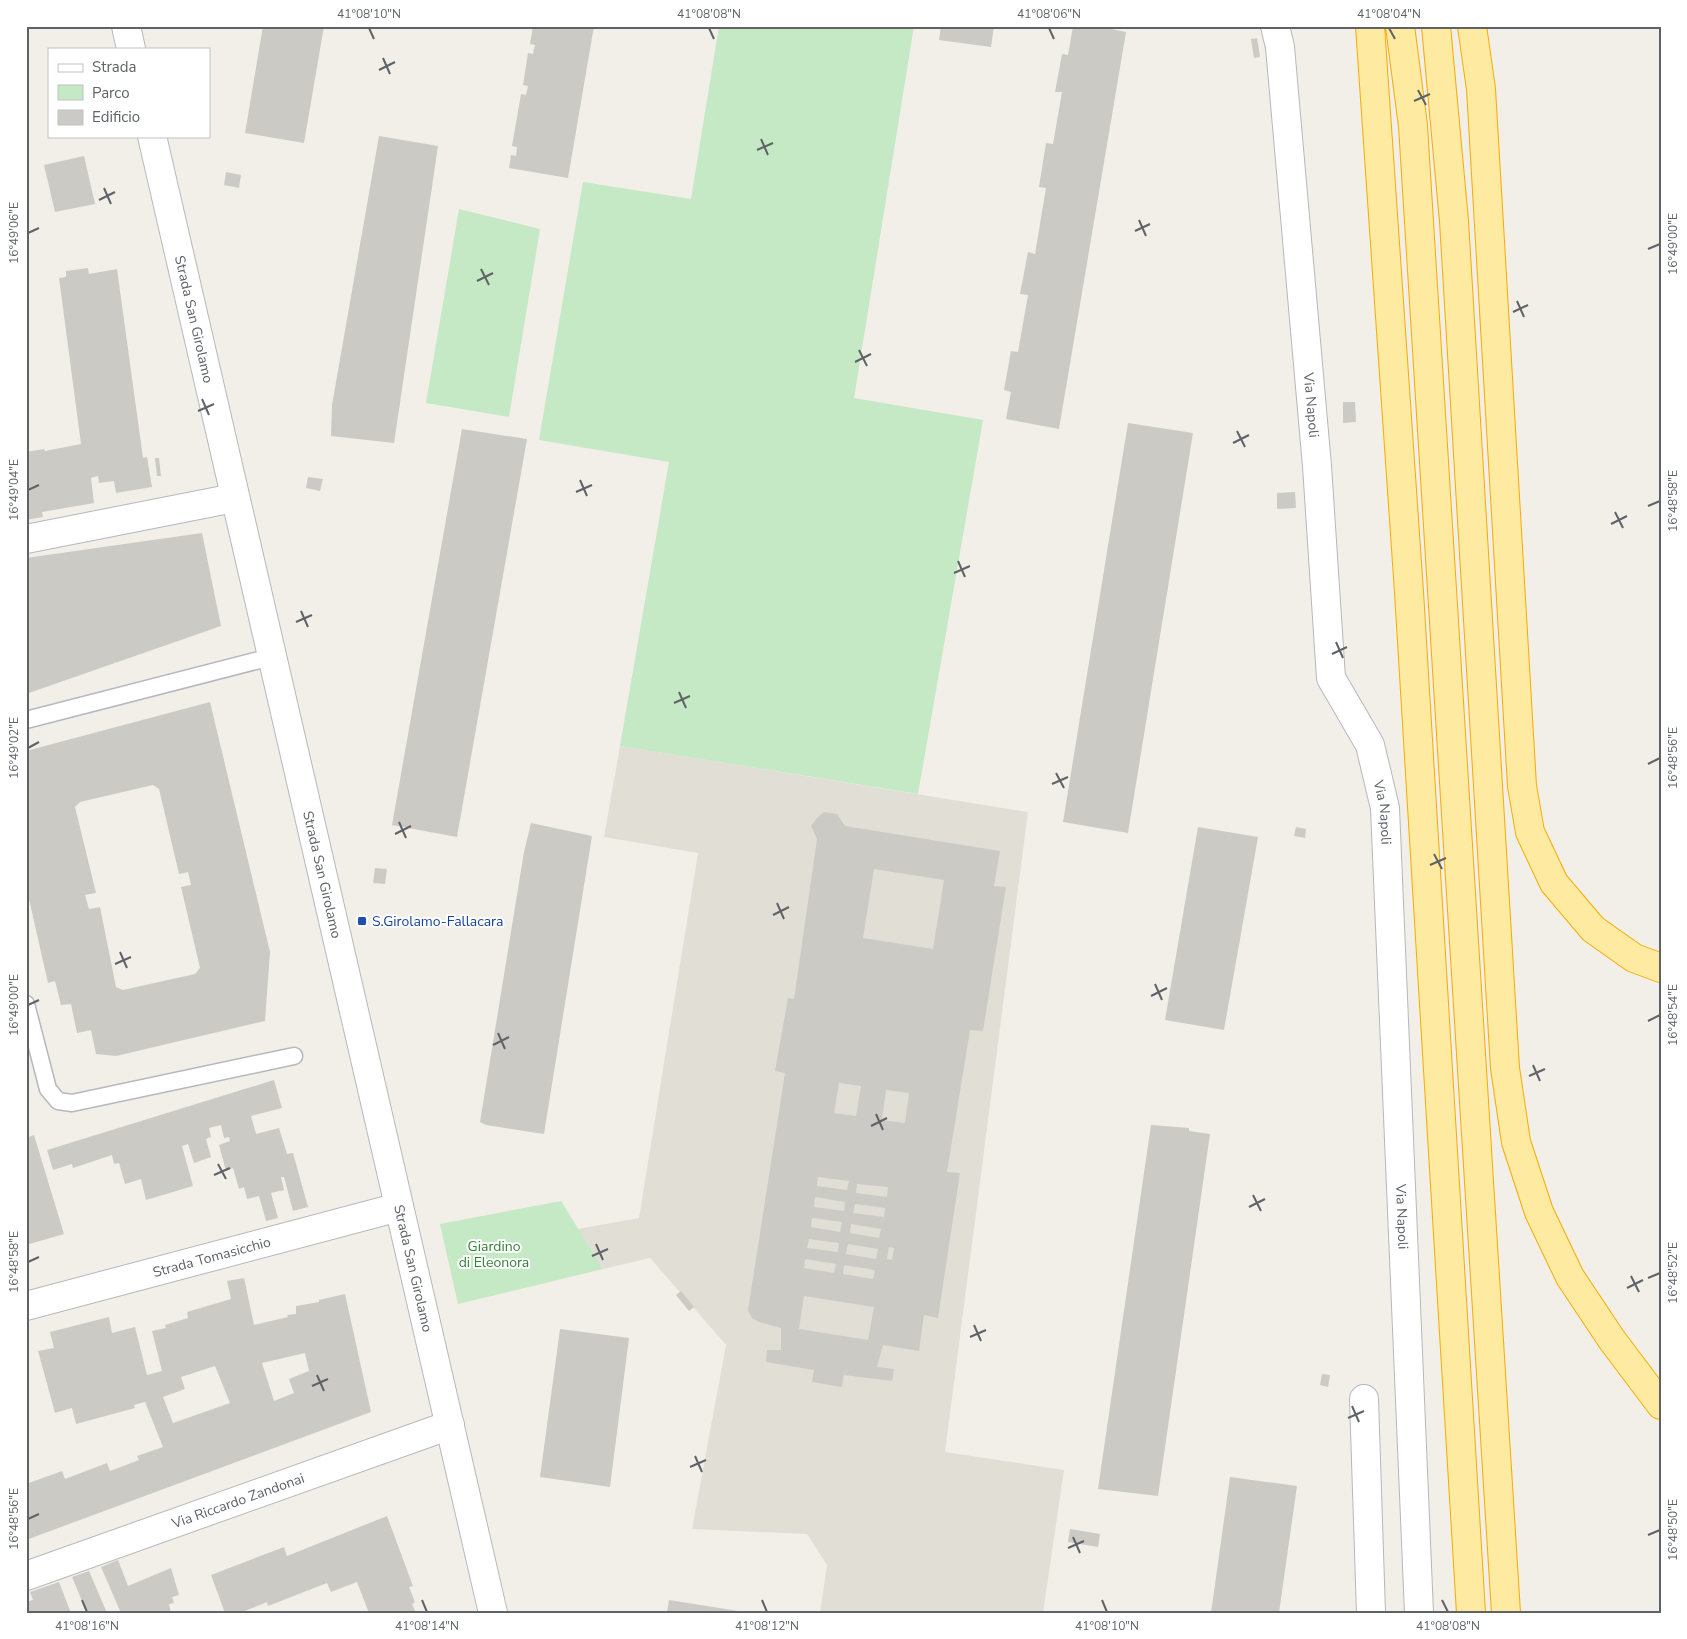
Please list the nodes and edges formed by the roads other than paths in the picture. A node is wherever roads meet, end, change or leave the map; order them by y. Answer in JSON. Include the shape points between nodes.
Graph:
{"nodes":[{"id":1,"x":126,"y":26,"type":"edge"},
{"id":2,"x":1275,"y":26,"type":"edge"},
{"id":3,"x":1370,"y":26,"type":"edge"},
{"id":4,"x":1400,"y":26,"type":"edge"},
{"id":5,"x":1436,"y":26,"type":"edge"},
{"id":6,"x":1472,"y":26,"type":"edge"},
{"id":7,"x":131,"y":48,"type":"edge"},
{"id":8,"x":152,"y":138,"type":"edge"},
{"id":9,"x":234,"y":498,"type":"junction"},
{"id":10,"x":26,"y":539,"type":"edge"},
{"id":11,"x":271,"y":657,"type":"junction"},
{"id":12,"x":26,"y":720,"type":"edge"},
{"id":13,"x":1661,"y":968,"type":"edge"},
{"id":14,"x":26,"y":1004,"type":"edge"},
{"id":15,"x":294,"y":1056,"type":"dead end"},
{"id":16,"x":399,"y":1207,"type":"junction"},
{"id":17,"x":26,"y":1306,"type":"edge"},
{"id":18,"x":1364,"y":1399,"type":"dead end"},
{"id":19,"x":1661,"y":1405,"type":"edge"},
{"id":20,"x":450,"y":1425,"type":"junction"},
{"id":21,"x":26,"y":1576,"type":"edge"},
{"id":22,"x":493,"y":1613,"type":"edge"},
{"id":23,"x":1371,"y":1613,"type":"edge"},
{"id":24,"x":1419,"y":1613,"type":"edge"},
{"id":25,"x":1471,"y":1613,"type":"edge"},
{"id":26,"x":1506,"y":1613,"type":"edge"}],
"edges":[{"from":1,"to":7,"type":"street"},
{"from":2,"to":24,"type":"street","name":"Via Napoli","via":[[1280,47],[1316,457],[1331,678],[1370,745],[1385,808]]},
{"from":3,"to":25,"type":"highway","via":[[1409,592]]},
{"from":4,"to":26,"type":"highway","via":[[1413,126]]},
{"from":5,"to":19,"type":"highway","via":[[1454,221],[1504,1068],[1516,1142],[1539,1212],[1570,1278]]},
{"from":6,"to":13,"type":"highway","via":[[1481,90],[1522,786],[1530,832],[1554,882],[1589,926],[1634,958]]},
{"from":8,"to":9,"type":"street","name":"Strada San Girolamo"},
{"from":9,"to":10,"type":"street"},
{"from":9,"to":11,"type":"street","name":"Strada San Girolamo"},
{"from":11,"to":12,"type":"lane"},
{"from":11,"to":16,"type":"street","name":"Strada San Girolamo"},
{"from":14,"to":15,"type":"lane","via":[[48,1089],[58,1101],[72,1103]]},
{"from":16,"to":17,"type":"street","name":"Strada Tomasicchio"},
{"from":16,"to":20,"type":"street","name":"Strada San Girolamo"},
{"from":18,"to":23,"type":"street"},
{"from":20,"to":21,"type":"street","name":"Via Riccardo Zandonai"},
{"from":20,"to":22,"type":"street","name":"Strada San Girolamo"}]}
